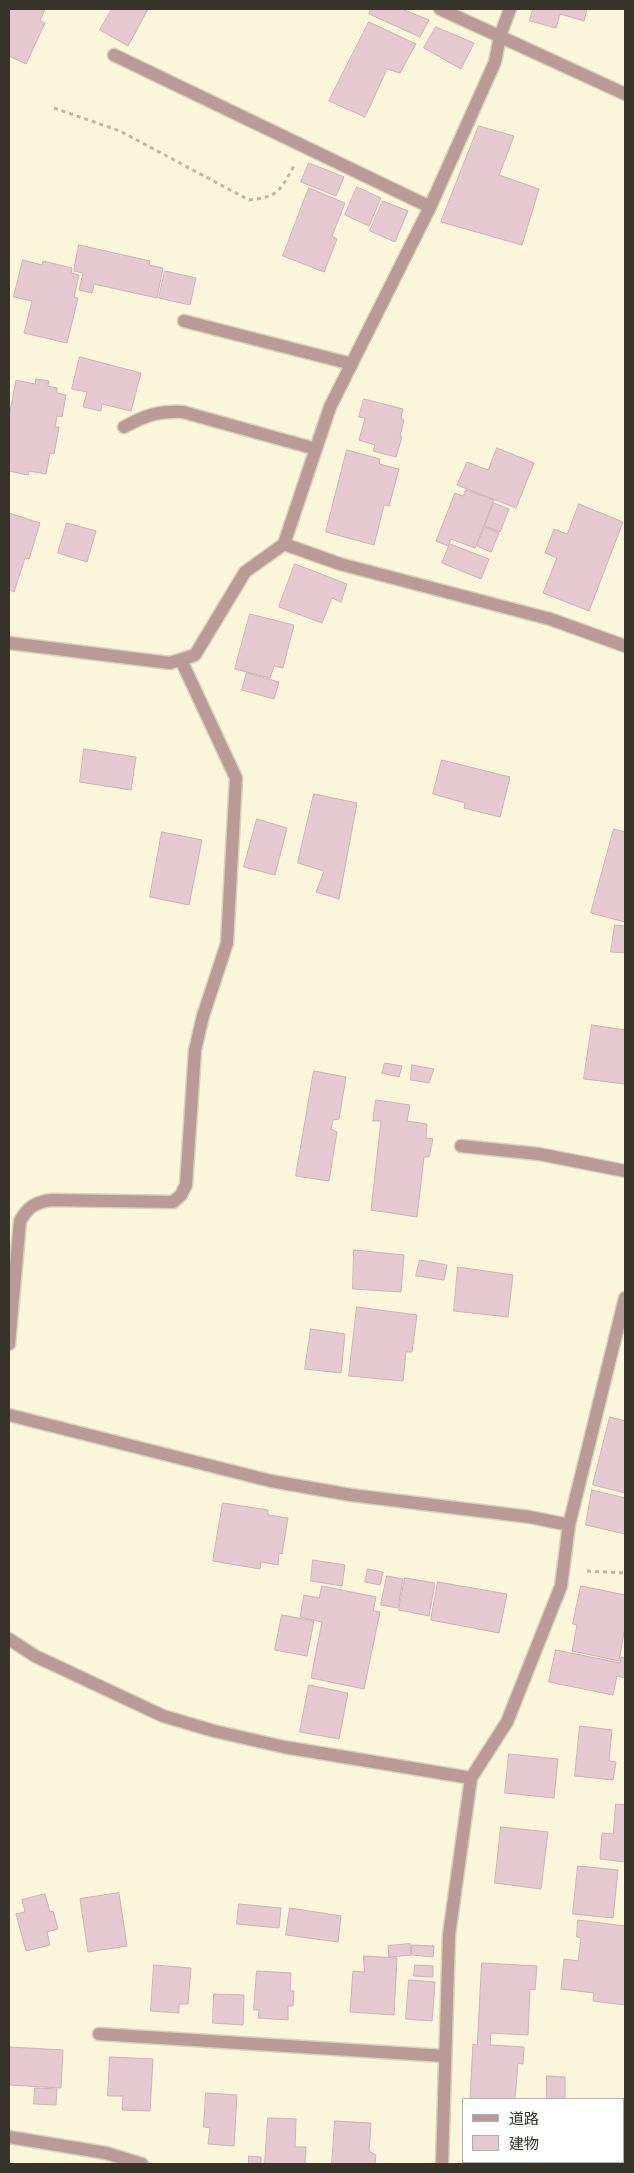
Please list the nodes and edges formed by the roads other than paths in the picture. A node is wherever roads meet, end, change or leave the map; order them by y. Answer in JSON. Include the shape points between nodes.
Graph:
{"nodes":[{"id":1,"x":440,"y":9,"type":"edge"},
{"id":2,"x":510,"y":9,"type":"edge"},
{"id":3,"x":500,"y":36,"type":"junction"},
{"id":4,"x":114,"y":55,"type":"dead end"},
{"id":5,"x":625,"y":94,"type":"edge"},
{"id":6,"x":430,"y":207,"type":"junction"},
{"id":7,"x":184,"y":321,"type":"dead end"},
{"id":8,"x":352,"y":364,"type":"junction"},
{"id":9,"x":124,"y":427,"type":"dead end"},
{"id":10,"x":316,"y":449,"type":"junction"},
{"id":11,"x":284,"y":544,"type":"junction"},
{"id":12,"x":9,"y":642,"type":"edge"},
{"id":13,"x":625,"y":646,"type":"edge"},
{"id":14,"x":181,"y":660,"type":"junction"},
{"id":15,"x":461,"y":1146,"type":"dead end"},
{"id":16,"x":625,"y":1171,"type":"edge"},
{"id":17,"x":625,"y":1298,"type":"edge"},
{"id":18,"x":9,"y":1344,"type":"edge"},
{"id":19,"x":9,"y":1415,"type":"edge"},
{"id":20,"x":569,"y":1525,"type":"junction"},
{"id":21,"x":9,"y":1639,"type":"edge"},
{"id":22,"x":471,"y":1778,"type":"junction"},
{"id":23,"x":99,"y":2034,"type":"dead end"},
{"id":24,"x":444,"y":2056,"type":"junction"},
{"id":25,"x":9,"y":2137,"type":"edge"},
{"id":26,"x":142,"y":2164,"type":"edge"},
{"id":27,"x":442,"y":2164,"type":"edge"}],
"edges":[{"from":1,"to":3,"type":"street"},
{"from":2,"to":3,"type":"street"},
{"from":3,"to":5,"type":"street"},
{"from":3,"to":6,"type":"street","via":[[495,62]]},
{"from":4,"to":6,"type":"street"},
{"from":6,"to":8,"type":"street"},
{"from":7,"to":8,"type":"street"},
{"from":8,"to":10,"type":"street","via":[[330,407]]},
{"from":9,"to":10,"type":"street","via":[[161,411],[184,412]]},
{"from":10,"to":11,"type":"street"},
{"from":11,"to":13,"type":"street","via":[[340,564],[550,619]]},
{"from":11,"to":14,"type":"street","via":[[245,572],[194,655]]},
{"from":12,"to":14,"type":"street","via":[[170,663]]},
{"from":14,"to":18,"type":"street","via":[[236,778],[228,943],[195,1050],[186,1185],[173,1202],[52,1200],[28,1209],[20,1221]]},
{"from":15,"to":16,"type":"street","via":[[539,1154]]},
{"from":17,"to":20,"type":"street"},
{"from":19,"to":20,"type":"street","via":[[271,1481]]},
{"from":20,"to":22,"type":"street","via":[[561,1586],[507,1722]]},
{"from":21,"to":22,"type":"street","via":[[36,1656],[163,1716],[284,1747]]},
{"from":22,"to":24,"type":"street","via":[[449,1935]]},
{"from":23,"to":24,"type":"street"},
{"from":24,"to":27,"type":"street"},
{"from":25,"to":26,"type":"street","via":[[106,2153]]}]}
